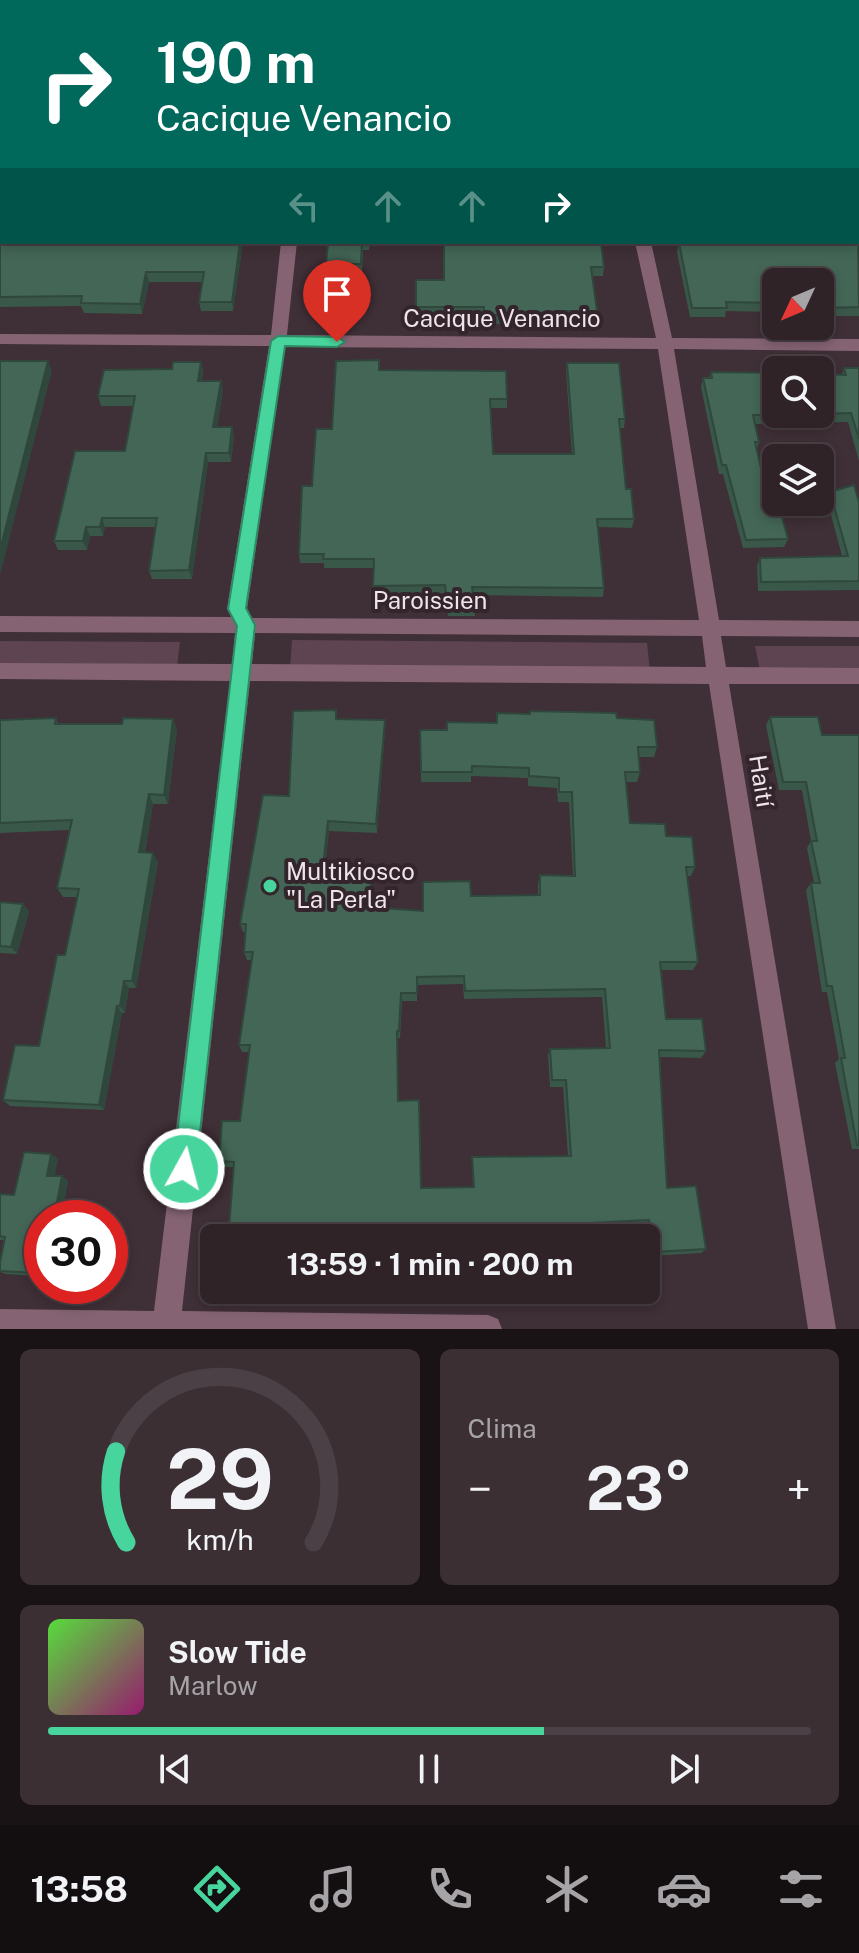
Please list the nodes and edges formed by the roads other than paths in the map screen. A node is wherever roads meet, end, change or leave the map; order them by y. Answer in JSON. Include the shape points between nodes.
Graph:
{"nodes":[{"id":1,"x":289,"y":244,"type":"edge"},
{"id":2,"x":643,"y":244,"type":"edge"},
{"id":3,"x":0,"y":339,"type":"edge"},
{"id":4,"x":278,"y":341,"type":"junction"},
{"id":5,"x":665,"y":344,"type":"junction"},
{"id":6,"x":859,"y":345,"type":"edge"},
{"id":7,"x":0,"y":624,"type":"edge"},
{"id":8,"x":246,"y":625,"type":"junction"},
{"id":9,"x":710,"y":628,"type":"junction"},
{"id":10,"x":859,"y":629,"type":"edge"},
{"id":11,"x":0,"y":671,"type":"edge"},
{"id":12,"x":241,"y":672,"type":"junction"},
{"id":13,"x":717,"y":676,"type":"junction"},
{"id":14,"x":859,"y":676,"type":"edge"},
{"id":15,"x":0,"y":1323,"type":"edge"},
{"id":16,"x":167,"y":1327,"type":"edge"},
{"id":17,"x":488,"y":1329,"type":"edge"},
{"id":18,"x":822,"y":1329,"type":"edge"}],
"edges":[{"from":1,"to":4,"type":"street"},
{"from":2,"to":5,"type":"street","name":"Haití"},
{"from":3,"to":4,"type":"street","name":"Cacique Venancio"},
{"from":4,"to":5,"type":"street","name":"Cacique Venancio"},
{"from":4,"to":8,"type":"street","via":[[237,609]]},
{"from":5,"to":6,"type":"street","name":"Cacique Venancio"},
{"from":5,"to":9,"type":"street","name":"Haití"},
{"from":7,"to":8,"type":"street","name":"Paroissien"},
{"from":8,"to":9,"type":"street","name":"Paroissien"},
{"from":8,"to":12,"type":"street"},
{"from":9,"to":10,"type":"street","name":"Paroissien"},
{"from":9,"to":13,"type":"street","name":"Haití"},
{"from":11,"to":12,"type":"street"},
{"from":12,"to":13,"type":"street"},
{"from":12,"to":16,"type":"street"},
{"from":13,"to":14,"type":"street"},
{"from":13,"to":18,"type":"street","name":"Haití"},
{"from":15,"to":16,"type":"street"},
{"from":16,"to":17,"type":"street"}]}
